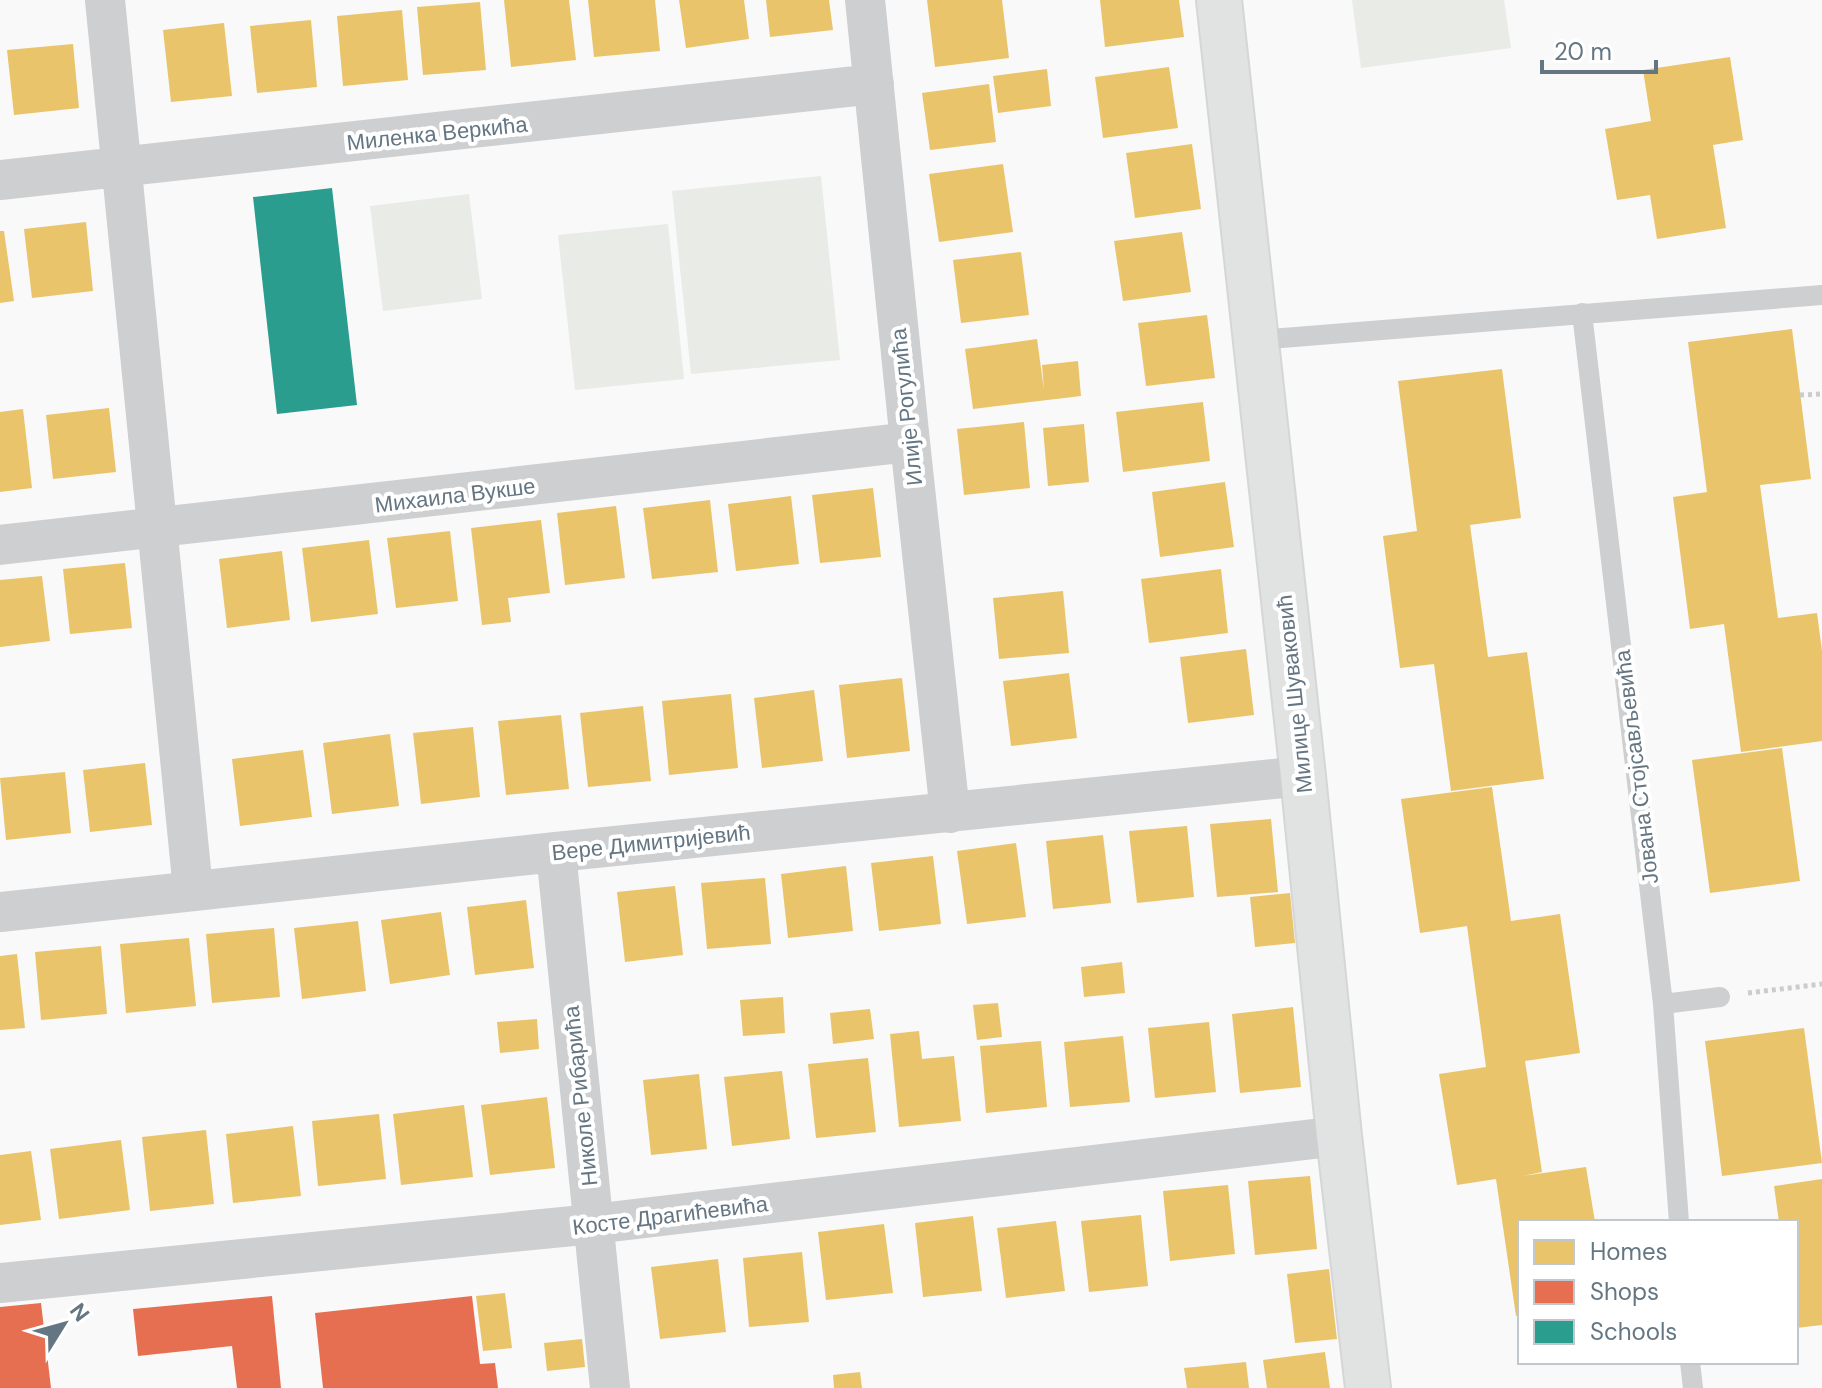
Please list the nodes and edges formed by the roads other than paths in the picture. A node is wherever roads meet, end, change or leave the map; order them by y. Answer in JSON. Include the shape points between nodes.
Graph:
{"nodes":[{"id":1,"x":105,"y":0,"type":"edge"},
{"id":2,"x":865,"y":0,"type":"edge"},
{"id":3,"x":1219,"y":0,"type":"edge"},
{"id":4,"x":874,"y":84,"type":"junction"},
{"id":5,"x":120,"y":168,"type":"junction"},
{"id":6,"x":0,"y":180,"type":"edge"},
{"id":7,"x":1822,"y":295,"type":"edge"},
{"id":8,"x":1582,"y":313,"type":"junction"},
{"id":9,"x":1257,"y":340,"type":"junction"},
{"id":10,"x":910,"y":442,"type":"junction"},
{"id":11,"x":157,"y":529,"type":"junction"},
{"id":12,"x":0,"y":545,"type":"edge"},
{"id":13,"x":1303,"y":776,"type":"junction"},
{"id":14,"x":950,"y":813,"type":"junction"},
{"id":15,"x":556,"y":852,"type":"junction"},
{"id":16,"x":193,"y":890,"type":"junction"},
{"id":17,"x":0,"y":912,"type":"edge"},
{"id":18,"x":1720,"y":997,"type":"road end"},
{"id":19,"x":1663,"y":1004,"type":"junction"},
{"id":20,"x":1339,"y":1136,"type":"junction"},
{"id":21,"x":1679,"y":1220,"type":"edge"},
{"id":22,"x":593,"y":1224,"type":"junction"},
{"id":23,"x":0,"y":1283,"type":"edge"},
{"id":24,"x":1690,"y":1364,"type":"edge"},
{"id":25,"x":610,"y":1388,"type":"edge"},
{"id":26,"x":1368,"y":1388,"type":"edge"},
{"id":27,"x":1693,"y":1388,"type":"edge"}],
"edges":[{"from":1,"to":5,"type":"street"},
{"from":2,"to":4,"type":"street","name":"Илије Рогулића"},
{"from":3,"to":9,"type":"street","name":"Милице Шуваковић"},
{"from":4,"to":5,"type":"street","name":"Миленка Веркића"},
{"from":4,"to":10,"type":"street","name":"Илије Рогулића"},
{"from":5,"to":6,"type":"street","name":"Миленка Веркића"},
{"from":5,"to":11,"type":"street"},
{"from":7,"to":8,"type":"lane"},
{"from":8,"to":9,"type":"lane"},
{"from":8,"to":19,"type":"lane","name":"Јована Стојсављевића"},
{"from":9,"to":13,"type":"street","name":"Милице Шуваковић"},
{"from":10,"to":11,"type":"street","name":"Михаила Вукше"},
{"from":10,"to":14,"type":"street","name":"Илије Рогулића"},
{"from":11,"to":12,"type":"street","name":"Михаила Вукше"},
{"from":11,"to":16,"type":"street"},
{"from":13,"to":14,"type":"street","name":"Вере Димитријевић"},
{"from":13,"to":20,"type":"street","name":"Милице Шуваковић"},
{"from":14,"to":15,"type":"street","name":"Вере Димитријевић"},
{"from":15,"to":16,"type":"street","name":"Вере Димитријевић"},
{"from":15,"to":22,"type":"street","name":"Николе Рибарића"},
{"from":16,"to":17,"type":"street","name":"Вере Димитријевић"},
{"from":18,"to":19,"type":"lane"},
{"from":19,"to":21,"type":"lane","name":"Јована Стојсављевића"},
{"from":20,"to":22,"type":"street","name":"Косте Драгићевића"},
{"from":20,"to":26,"type":"street","name":"Милице Шуваковић"},
{"from":22,"to":23,"type":"street","name":"Косте Драгићевића"},
{"from":22,"to":25,"type":"street","name":"Николе Рибарића"},
{"from":24,"to":27,"type":"lane"}]}
